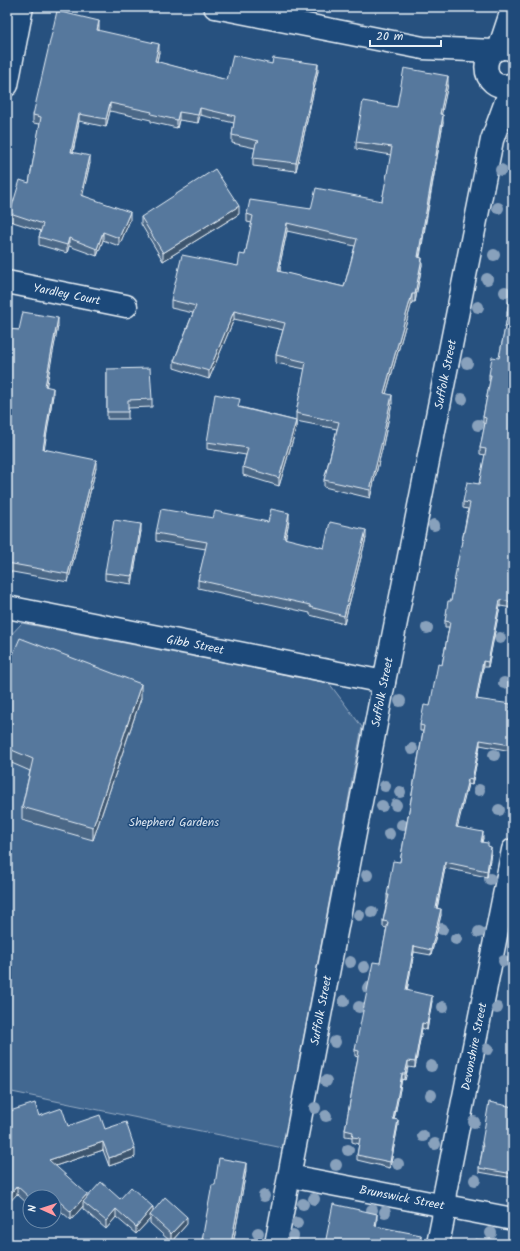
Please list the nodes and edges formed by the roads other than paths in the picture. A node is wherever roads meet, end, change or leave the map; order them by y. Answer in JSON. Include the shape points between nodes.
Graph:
{"nodes":[{"id":1,"x":22,"y":7,"type":"edge"},
{"id":2,"x":214,"y":7,"type":"edge"},
{"id":3,"x":513,"y":7,"type":"edge"},
{"id":4,"x":423,"y":48,"type":"junction"},
{"id":5,"x":502,"y":50,"type":"edge"},
{"id":6,"x":501,"y":81,"type":"edge"},
{"id":7,"x":7,"y":85,"type":"edge"},
{"id":8,"x":7,"y":282,"type":"edge"},
{"id":9,"x":126,"y":306,"type":"dead end"},
{"id":10,"x":7,"y":607,"type":"edge"},
{"id":11,"x":384,"y":682,"type":"junction"},
{"id":12,"x":513,"y":850,"type":"edge"},
{"id":13,"x":290,"y":1176,"type":"junction"},
{"id":14,"x":444,"y":1205,"type":"junction"},
{"id":15,"x":513,"y":1220,"type":"edge"},
{"id":16,"x":276,"y":1244,"type":"edge"},
{"id":17,"x":438,"y":1244,"type":"edge"}],
"edges":[{"from":1,"to":7,"type":"street"},
{"from":2,"to":4,"type":"street"},
{"from":3,"to":5,"type":"street"},
{"from":4,"to":5,"type":"street"},
{"from":4,"to":6,"type":"street","via":[[472,66]]},
{"from":5,"to":6,"type":"street","name":"Suffolk Street","via":[[487,59],[486,69]]},
{"from":6,"to":11,"type":"street","name":"Suffolk Street","via":[[492,140]]},
{"from":8,"to":9,"type":"street","name":"Yardley Court"},
{"from":10,"to":11,"type":"street","name":"Gibb Street"},
{"from":11,"to":13,"type":"street","name":"Suffolk Street"},
{"from":12,"to":14,"type":"street","name":"Devonshire Street"},
{"from":13,"to":14,"type":"street","name":"Brunswick Street"},
{"from":13,"to":16,"type":"street","name":"Suffolk Street"},
{"from":14,"to":15,"type":"street","name":"Brunswick Street"},
{"from":14,"to":17,"type":"street","name":"Devonshire Street"}]}
